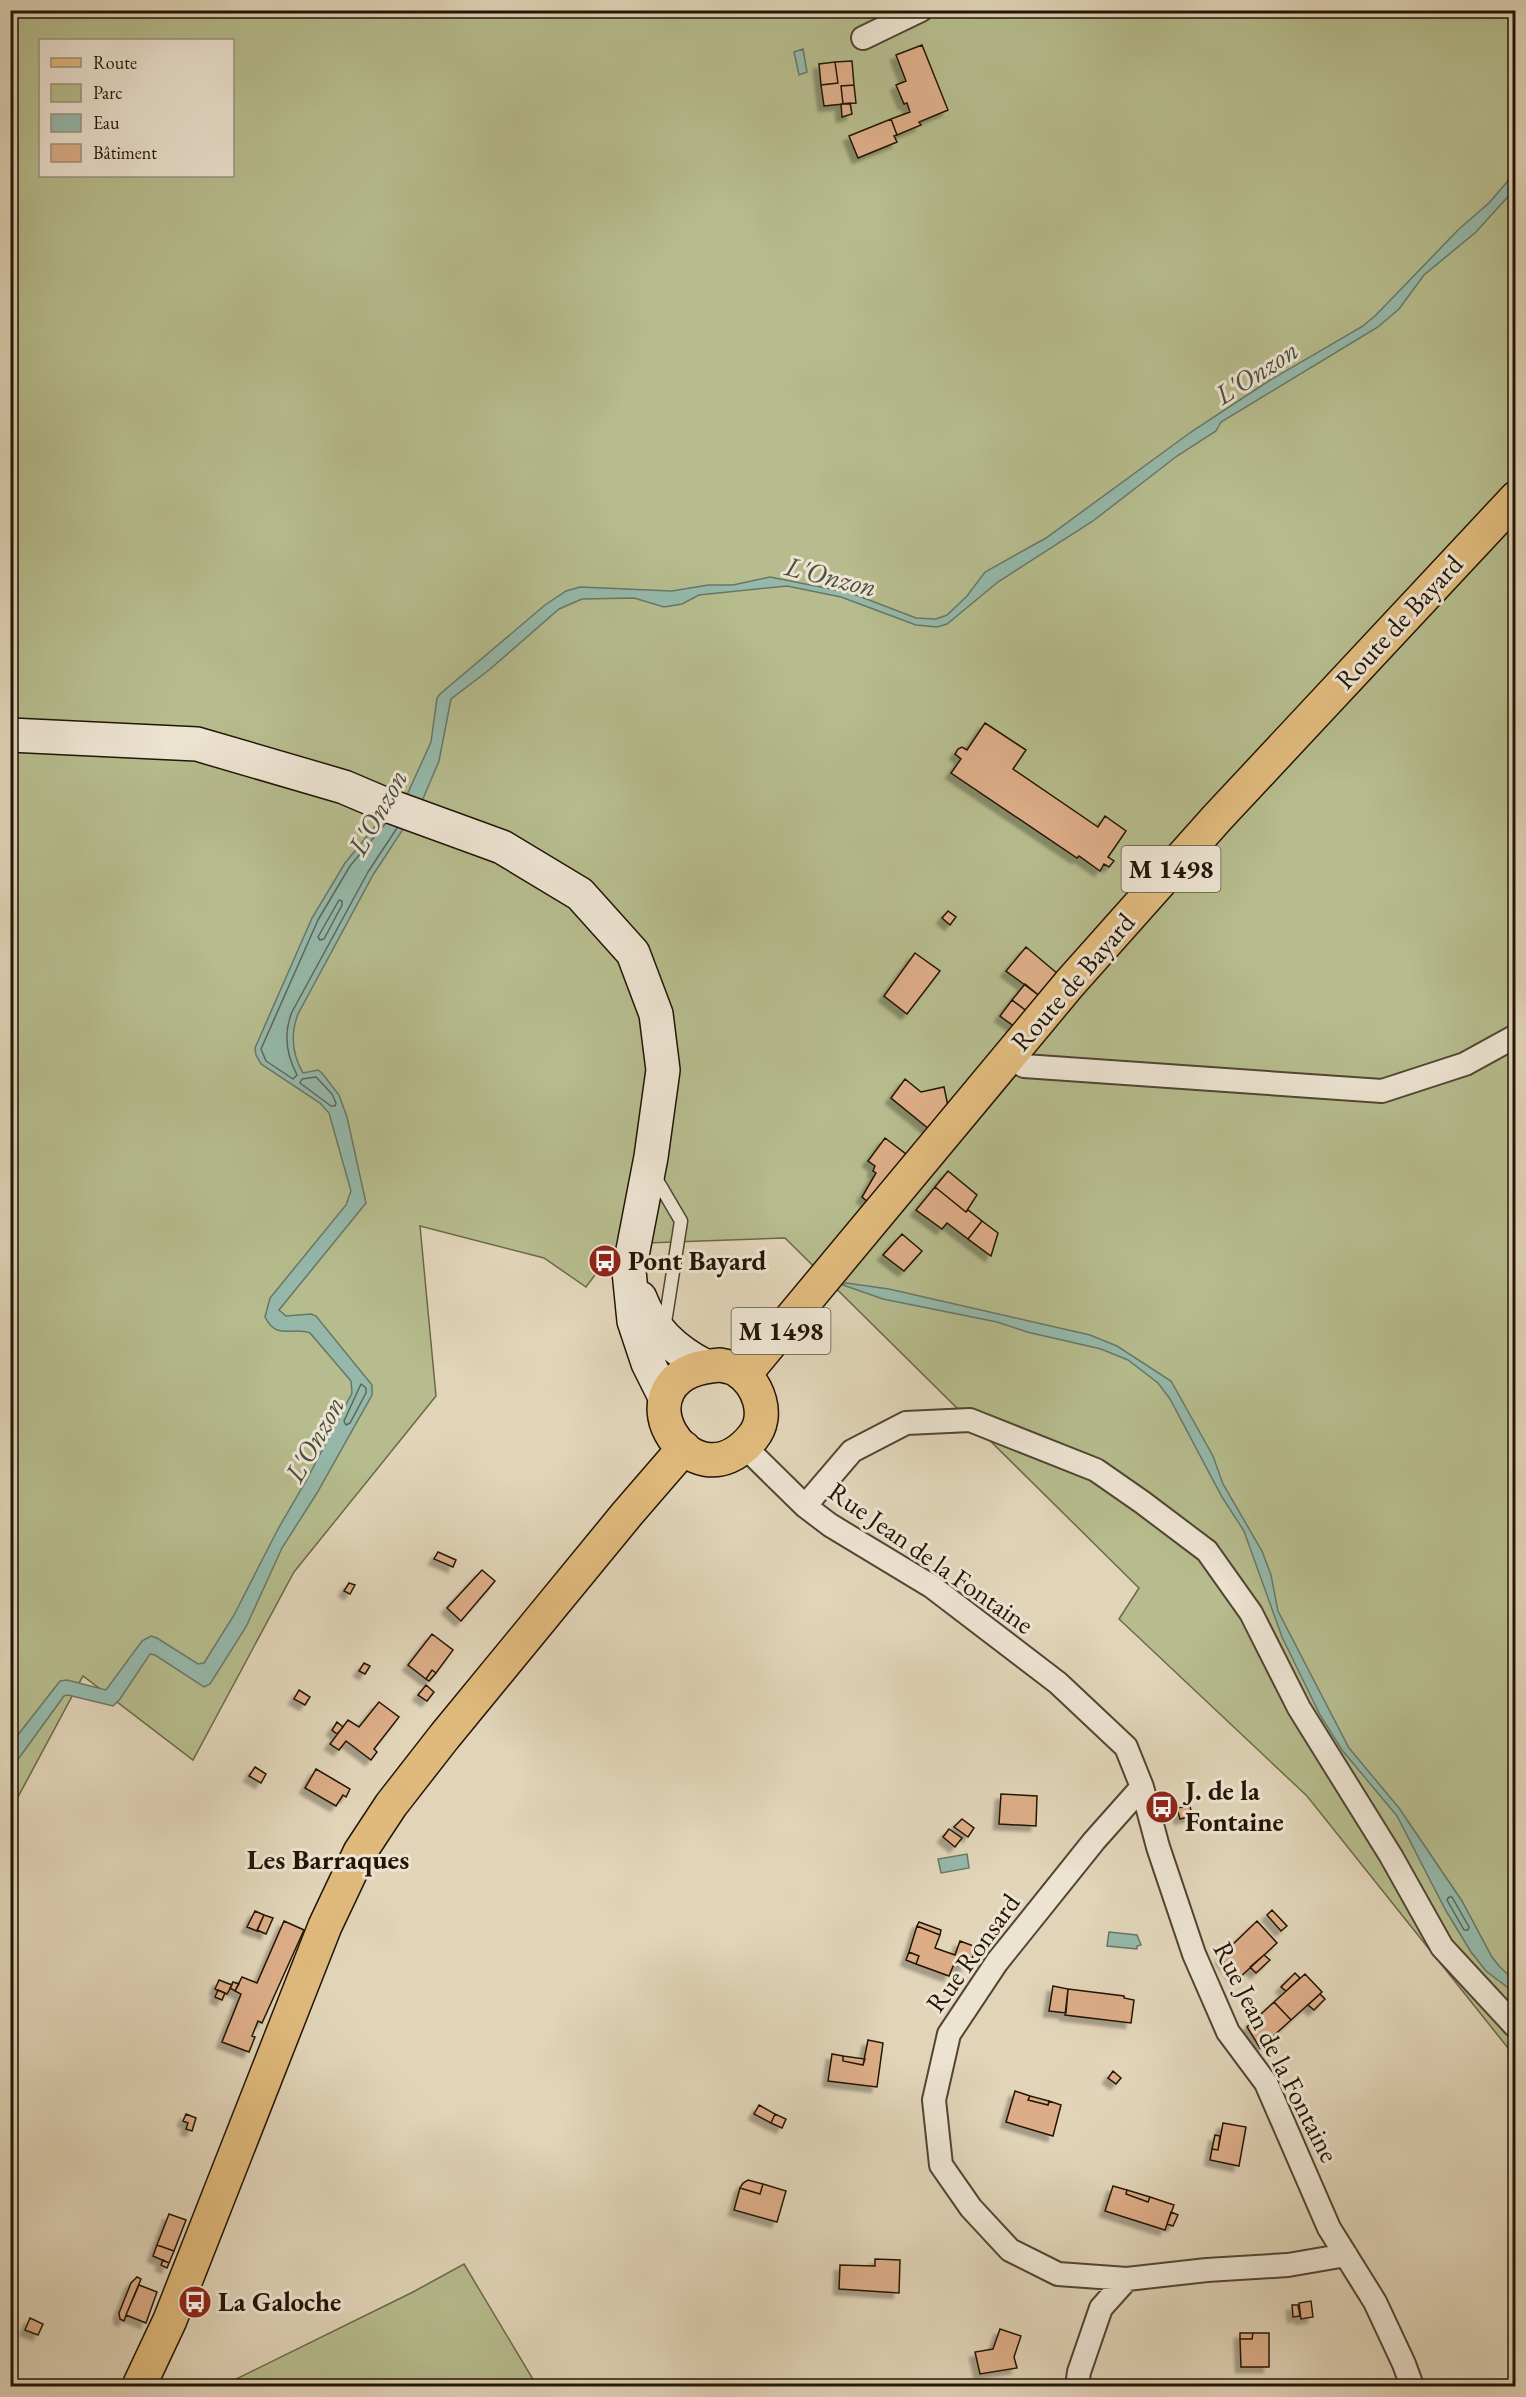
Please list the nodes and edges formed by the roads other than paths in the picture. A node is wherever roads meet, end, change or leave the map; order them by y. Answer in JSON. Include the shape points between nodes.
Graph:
{"nodes":[{"id":1,"x":921,"y":10,"type":"edge"},
{"id":2,"x":863,"y":38,"type":"dead end"},
{"id":3,"x":1515,"y":498,"type":"edge"},
{"id":4,"x":10,"y":735,"type":"edge"},
{"id":5,"x":1515,"y":1036,"type":"edge"},
{"id":6,"x":1009,"y":1056,"type":"junction"},
{"id":7,"x":650,"y":1162,"type":"junction"},
{"id":8,"x":629,"y":1271,"type":"junction"},
{"id":9,"x":663,"y":1336,"type":"junction"},
{"id":10,"x":705,"y":1366,"type":"junction"},
{"id":11,"x":744,"y":1375,"type":"junction"},
{"id":12,"x":665,"y":1397,"type":"junction"},
{"id":13,"x":745,"y":1447,"type":"junction"},
{"id":14,"x":684,"y":1448,"type":"junction"},
{"id":15,"x":804,"y":1506,"type":"junction"},
{"id":16,"x":1142,"y":1787,"type":"junction"},
{"id":17,"x":1515,"y":2027,"type":"edge"},
{"id":18,"x":1346,"y":2255,"type":"junction"},
{"id":19,"x":1127,"y":2279,"type":"junction"},
{"id":20,"x":139,"y":2386,"type":"edge"},
{"id":21,"x":1077,"y":2386,"type":"edge"},
{"id":22,"x":1412,"y":2386,"type":"edge"}],
"edges":[{"from":1,"to":2,"type":"street"},
{"from":3,"to":6,"type":"main road","name":"Route de Bayard","number":"M 1498","via":[[1217,818]]},
{"from":4,"to":7,"type":"main road","via":[[197,744],[344,787],[502,847],[580,894],[633,953],[656,1014],[663,1070]]},
{"from":5,"to":6,"type":"street","via":[[1465,1064],[1382,1091],[1024,1066]]},
{"from":6,"to":11,"type":"main road","name":"Route de Bayard","number":"M 1498"},
{"from":7,"to":8,"type":"main road"},
{"from":7,"to":9,"type":"lane","via":[[681,1221]]},
{"from":8,"to":9,"type":"main road","via":[[643,1307]]},
{"from":8,"to":12,"type":"main road","via":[[638,1337]]},
{"from":9,"to":10,"type":"main road","via":[[684,1355]]},
{"from":10,"to":11,"type":"main road","number":"M 1498","via":[[720,1365]]},
{"from":10,"to":12,"type":"main road","number":"M 1498","via":[[681,1377]]},
{"from":11,"to":13,"type":"main road","number":"M 1498","via":[[755,1388],[762,1418]]},
{"from":12,"to":14,"type":"main road","via":[[664,1418],[669,1433]]},
{"from":13,"to":14,"type":"main road","via":[[714,1461]]},
{"from":13,"to":15,"type":"street","name":"Rue Jean de la Fontaine"},
{"from":14,"to":20,"type":"main road","via":[[444,1737],[391,1804],[360,1852],[325,1926],[170,2320]]},
{"from":15,"to":16,"type":"street","name":"Rue Jean de la Fontaine","via":[[931,1586],[1058,1683],[1126,1747]]},
{"from":15,"to":17,"type":"street","via":[[852,1451],[906,1424],[970,1420],[1095,1470],[1142,1502],[1207,1551],[1251,1613],[1299,1708],[1442,1947]]},
{"from":16,"to":18,"type":"street","name":"Rue Jean de la Fontaine","via":[[1194,1954],[1228,2032],[1266,2083],[1329,2228]]},
{"from":16,"to":19,"type":"street","name":"Rue Ronsard","via":[[997,1962],[949,2034],[934,2100],[941,2165],[971,2208],[1010,2250],[1058,2274]]},
{"from":18,"to":19,"type":"street","name":"Rue Ronsard","via":[[1288,2265]]},
{"from":18,"to":22,"type":"street","name":"Rue Jean de la Fontaine","via":[[1375,2302]]},
{"from":19,"to":21,"type":"street","via":[[1101,2308]]}]}
